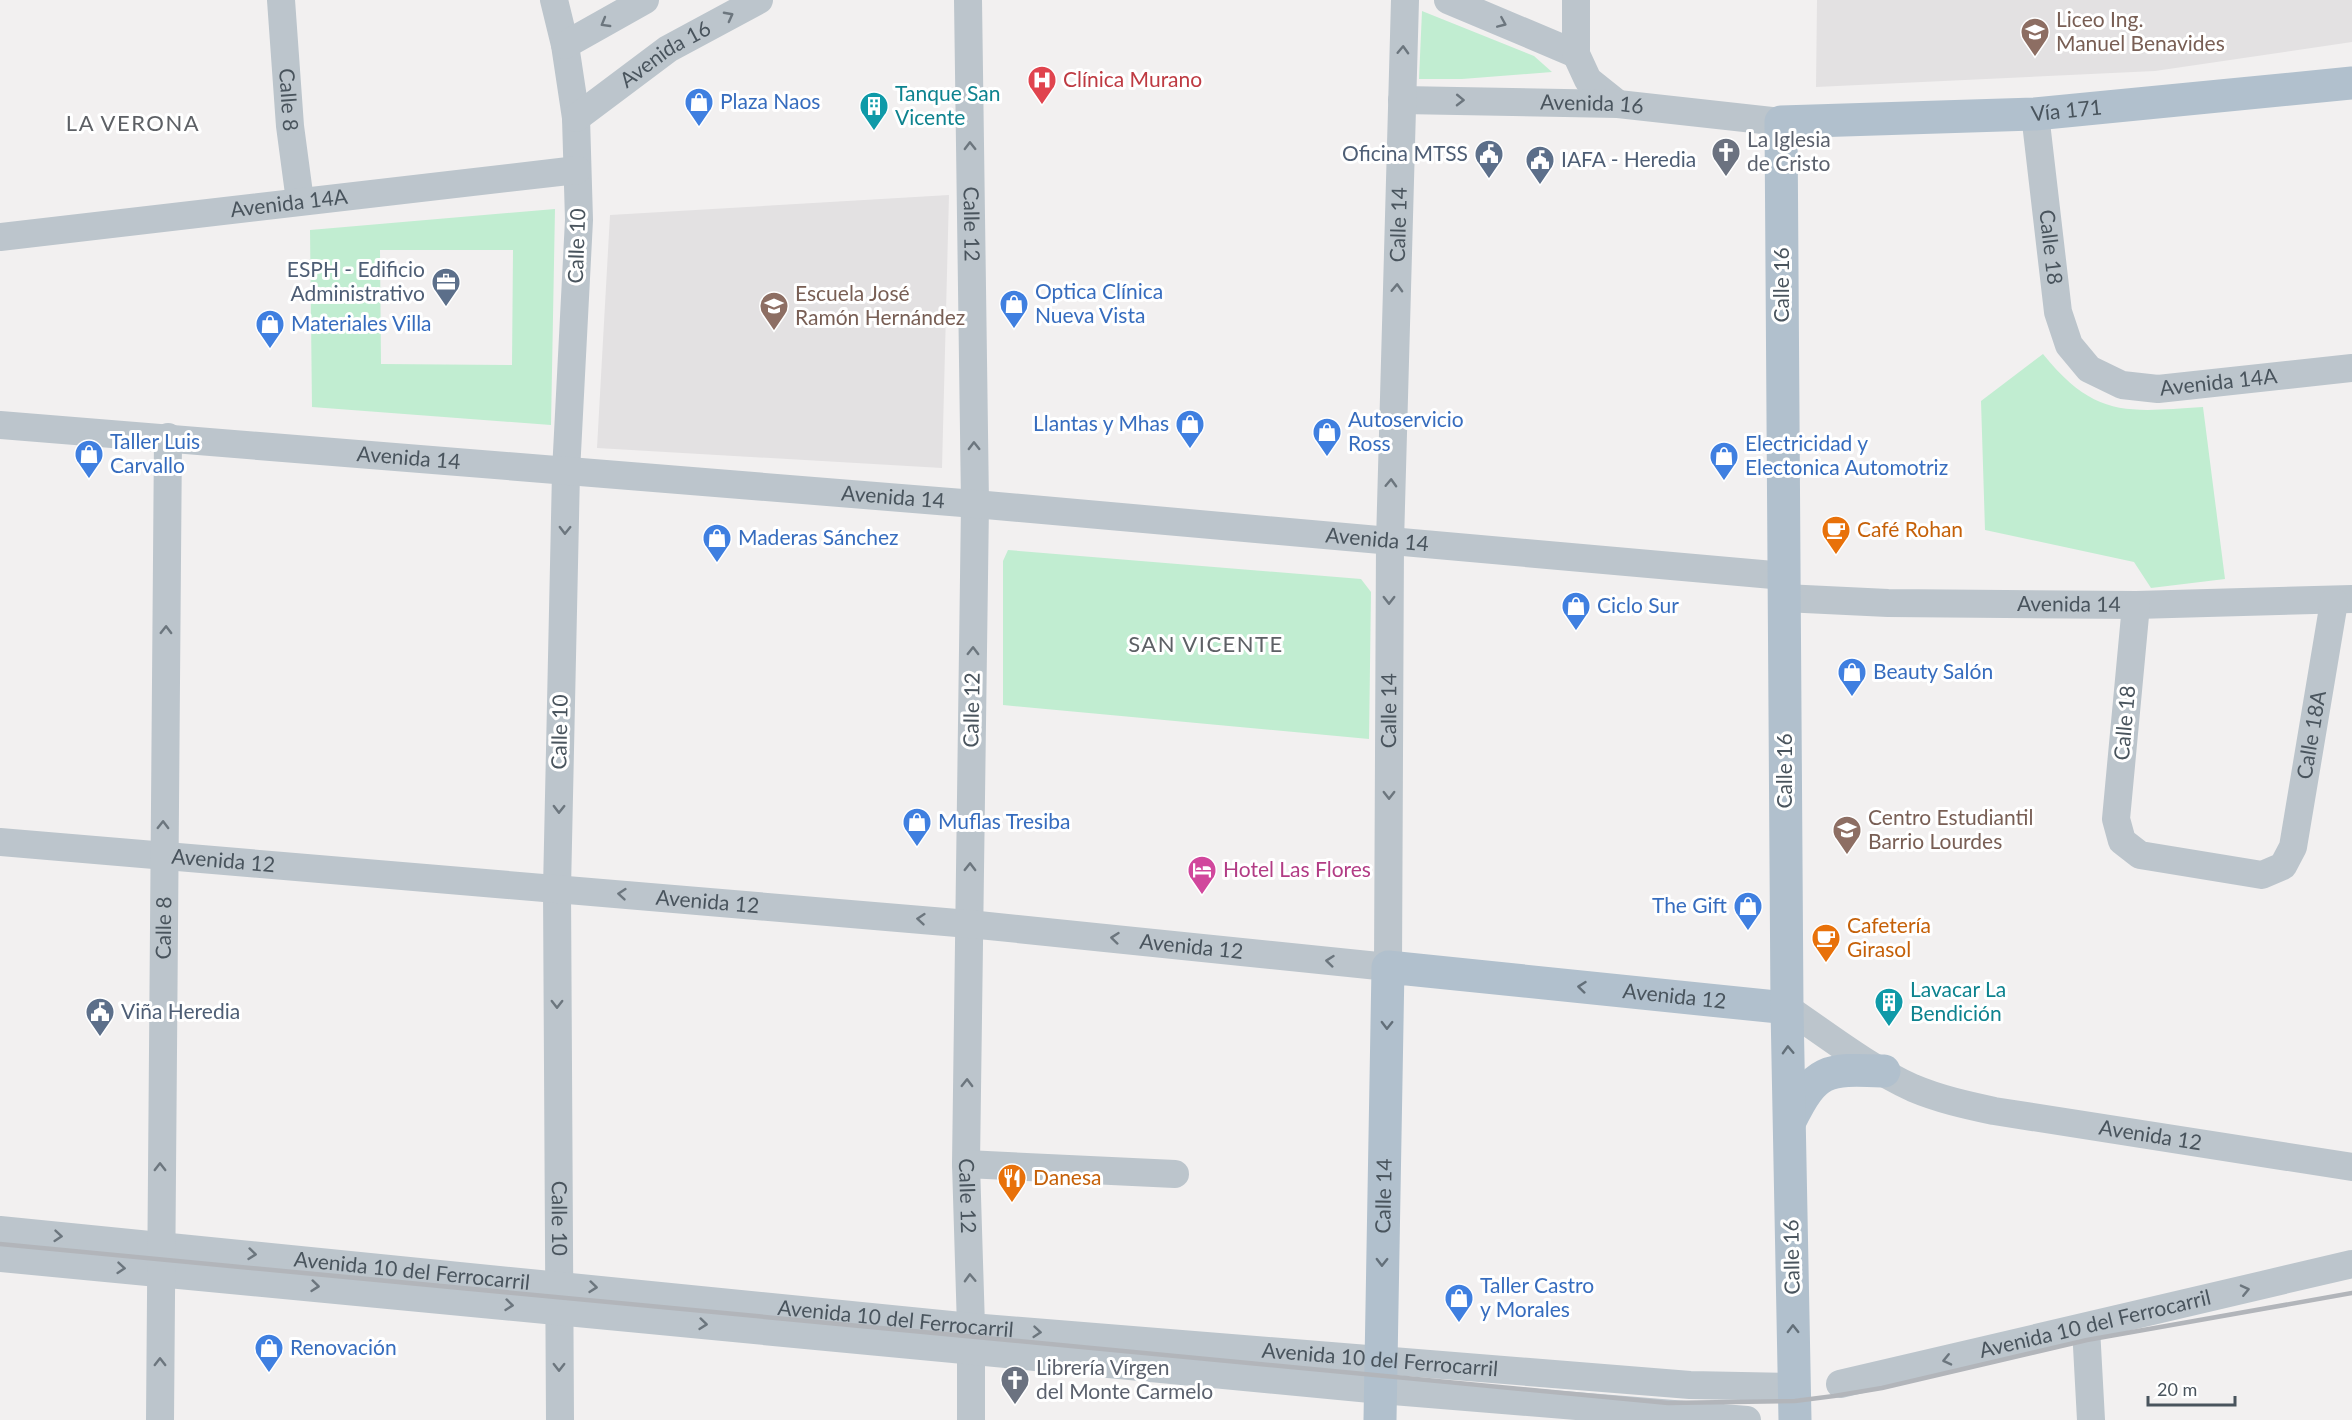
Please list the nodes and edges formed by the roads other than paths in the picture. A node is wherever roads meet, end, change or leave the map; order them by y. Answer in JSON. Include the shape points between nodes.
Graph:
{"nodes":[{"id":1,"x":281,"y":0,"type":"edge"},
{"id":2,"x":554,"y":0,"type":"edge"},
{"id":3,"x":645,"y":0,"type":"edge"},
{"id":4,"x":759,"y":0,"type":"edge"},
{"id":5,"x":968,"y":0,"type":"edge"},
{"id":6,"x":1405,"y":0,"type":"edge"},
{"id":7,"x":1448,"y":0,"type":"edge"},
{"id":8,"x":1576,"y":0,"type":"edge"},
{"id":9,"x":565,"y":45,"type":"junction"},
{"id":10,"x":1576,"y":54,"type":"junction"},
{"id":11,"x":2352,"y":83,"type":"edge"},
{"id":12,"x":1402,"y":100,"type":"junction"},
{"id":13,"x":1618,"y":104,"type":"junction"},
{"id":14,"x":2035,"y":114,"type":"junction"},
{"id":15,"x":576,"y":117,"type":"junction"},
{"id":16,"x":1781,"y":122,"type":"junction"},
{"id":17,"x":577,"y":170,"type":"junction"},
{"id":18,"x":300,"y":201,"type":"junction"},
{"id":19,"x":0,"y":237,"type":"edge"},
{"id":20,"x":2352,"y":368,"type":"edge"},
{"id":21,"x":2089,"y":369,"type":"joint"},
{"id":22,"x":0,"y":425,"type":"edge"},
{"id":23,"x":168,"y":437,"type":"junction"},
{"id":24,"x":566,"y":472,"type":"junction"},
{"id":25,"x":975,"y":504,"type":"junction"},
{"id":26,"x":1390,"y":542,"type":"junction"},
{"id":27,"x":1784,"y":587,"type":"junction"},
{"id":28,"x":2343,"y":601,"type":"edge"},
{"id":29,"x":2136,"y":605,"type":"junction"},
{"id":30,"x":2122,"y":841,"type":"joint"},
{"id":31,"x":0,"y":842,"type":"edge"},
{"id":32,"x":163,"y":856,"type":"junction"},
{"id":33,"x":557,"y":889,"type":"junction"},
{"id":34,"x":969,"y":924,"type":"junction"},
{"id":35,"x":1388,"y":967,"type":"junction"},
{"id":36,"x":1787,"y":1008,"type":"junction"},
{"id":37,"x":1884,"y":1071,"type":"junction"},
{"id":38,"x":1790,"y":1121,"type":"junction"},
{"id":39,"x":966,"y":1164,"type":"junction"},
{"id":40,"x":2352,"y":1167,"type":"edge"},
{"id":41,"x":1175,"y":1174,"type":"dead end"},
{"id":42,"x":0,"y":1230,"type":"edge"},
{"id":43,"x":0,"y":1258,"type":"edge"},
{"id":44,"x":160,"y":1258,"type":"junction"},
{"id":45,"x":2352,"y":1264,"type":"edge"},
{"id":46,"x":559,"y":1297,"type":"junction"},
{"id":47,"x":2086,"y":1328,"type":"junction"},
{"id":48,"x":971,"y":1339,"type":"junction"},
{"id":49,"x":1840,"y":1384,"type":"dead end"},
{"id":50,"x":1794,"y":1387,"type":"junction"},
{"id":51,"x":1380,"y":1390,"type":"edge"},
{"id":52,"x":160,"y":1420,"type":"edge"},
{"id":53,"x":560,"y":1420,"type":"edge"},
{"id":54,"x":971,"y":1420,"type":"edge"},
{"id":55,"x":1747,"y":1420,"type":"edge"},
{"id":56,"x":1795,"y":1420,"type":"edge"},
{"id":57,"x":2091,"y":1420,"type":"edge"}],
"edges":[{"from":1,"to":18,"type":"street","name":"Calle 8"},
{"from":2,"to":9,"type":"street","name":"Calle 10"},
{"from":3,"to":9,"type":"street","one_way":true},
{"from":15,"to":4,"type":"street","name":"Avenida 16","one_way":true,"via":[[668,49]]},
{"from":25,"to":5,"type":"street","name":"Calle 12","one_way":true},
{"from":12,"to":6,"type":"street","name":"Calle 14","one_way":true},
{"from":7,"to":10,"type":"street","one_way":true},
{"from":8,"to":10,"type":"street"},
{"from":9,"to":15,"type":"street","name":"Calle 10"},
{"from":10,"to":13,"type":"street","via":[[1588,80]]},
{"from":11,"to":14,"type":"main road","name":"Vía 171"},
{"from":12,"to":13,"type":"street","name":"Avenida 16","one_way":true},
{"from":26,"to":12,"type":"street","name":"Calle 14","one_way":true},
{"from":13,"to":16,"type":"street","name":"Avenida 16"},
{"from":14,"to":16,"type":"main road","name":"Vía 171"},
{"from":14,"to":21,"type":"street","name":"Calle 18","via":[[2058,312],[2069,345]]},
{"from":15,"to":17,"type":"street","name":"Calle 10"},
{"from":16,"to":27,"type":"main road","name":"Calle 16"},
{"from":17,"to":18,"type":"street","name":"Avenida 14A"},
{"from":17,"to":24,"type":"street","name":"Calle 10","via":[[579,220]]},
{"from":18,"to":19,"type":"street","name":"Avenida 14A"},
{"from":20,"to":21,"type":"street","name":"Avenida 14A","via":[[2158,389],[2122,385]]},
{"from":22,"to":23,"type":"street","name":"Avenida 14"},
{"from":23,"to":24,"type":"street","name":"Avenida 14"},
{"from":32,"to":23,"type":"street","name":"Calle 8","one_way":true},
{"from":24,"to":25,"type":"street","name":"Avenida 14"},
{"from":24,"to":33,"type":"street","name":"Calle 10","one_way":true},
{"from":25,"to":26,"type":"street","name":"Avenida 14"},
{"from":34,"to":25,"type":"street","name":"Calle 12","one_way":true},
{"from":26,"to":27,"type":"street","name":"Avenida 14"},
{"from":26,"to":35,"type":"street","name":"Calle 14","one_way":true},
{"from":27,"to":29,"type":"street","name":"Avenida 14","via":[[1888,603]]},
{"from":27,"to":36,"type":"main road","name":"Calle 16"},
{"from":28,"to":29,"type":"street","name":"Avenida 14"},
{"from":28,"to":30,"type":"street","name":"Calle 18A","via":[[2293,847],[2283,866],[2262,875],[2140,855]]},
{"from":29,"to":30,"type":"street","name":"Calle 18","via":[[2116,819]]},
{"from":31,"to":32,"type":"street","name":"Avenida 12"},
{"from":32,"to":33,"type":"street","name":"Avenida 12"},
{"from":44,"to":32,"type":"street","name":"Calle 8","one_way":true},
{"from":34,"to":33,"type":"street","name":"Avenida 12","one_way":true},
{"from":33,"to":46,"type":"street","name":"Calle 10","one_way":true},
{"from":35,"to":34,"type":"street","name":"Avenida 12","one_way":true},
{"from":39,"to":34,"type":"street","name":"Calle 12","one_way":true},
{"from":36,"to":35,"type":"main road","name":"Avenida 12","one_way":true},
{"from":35,"to":51,"type":"main road","name":"Calle 14","one_way":true},
{"from":36,"to":37,"type":"street","name":"Avenida 12"},
{"from":38,"to":36,"type":"main road","name":"Calle 16","one_way":true},
{"from":37,"to":38,"type":"main road","via":[[1831,1072],[1815,1080]]},
{"from":37,"to":40,"type":"street","name":"Avenida 12","via":[[1947,1100],[1994,1111]]},
{"from":50,"to":38,"type":"main road","name":"Calle 16","one_way":true},
{"from":39,"to":41,"type":"street"},
{"from":48,"to":39,"type":"street","name":"Calle 12","one_way":true},
{"from":42,"to":44,"type":"street","name":"Avenida 10 del Ferrocarril","one_way":true},
{"from":43,"to":44,"type":"street","name":"Avenida 10 del Ferrocarril","one_way":true},
{"from":44,"to":46,"type":"street","name":"Avenida 10 del Ferrocarril","one_way":true},
{"from":52,"to":44,"type":"street","name":"Calle 8","one_way":true},
{"from":47,"to":45,"type":"street","name":"Avenida 10 del Ferrocarril","one_way":true},
{"from":46,"to":48,"type":"street","name":"Avenida 10 del Ferrocarril","one_way":true},
{"from":46,"to":53,"type":"street","name":"Calle 10","one_way":true},
{"from":47,"to":49,"type":"street","name":"Avenida 10 del Ferrocarril","one_way":true},
{"from":47,"to":57,"type":"street"},
{"from":48,"to":51,"type":"street","name":"Avenida 10 del Ferrocarril","one_way":true},
{"from":48,"to":54,"type":"street","name":"Calle 12"},
{"from":50,"to":51,"type":"street","name":"Avenida 10 del Ferrocarril"},
{"from":50,"to":56,"type":"main road","name":"Calle 16"},
{"from":51,"to":55,"type":"street","name":"Avenida 10 del Ferrocarril"}]}
